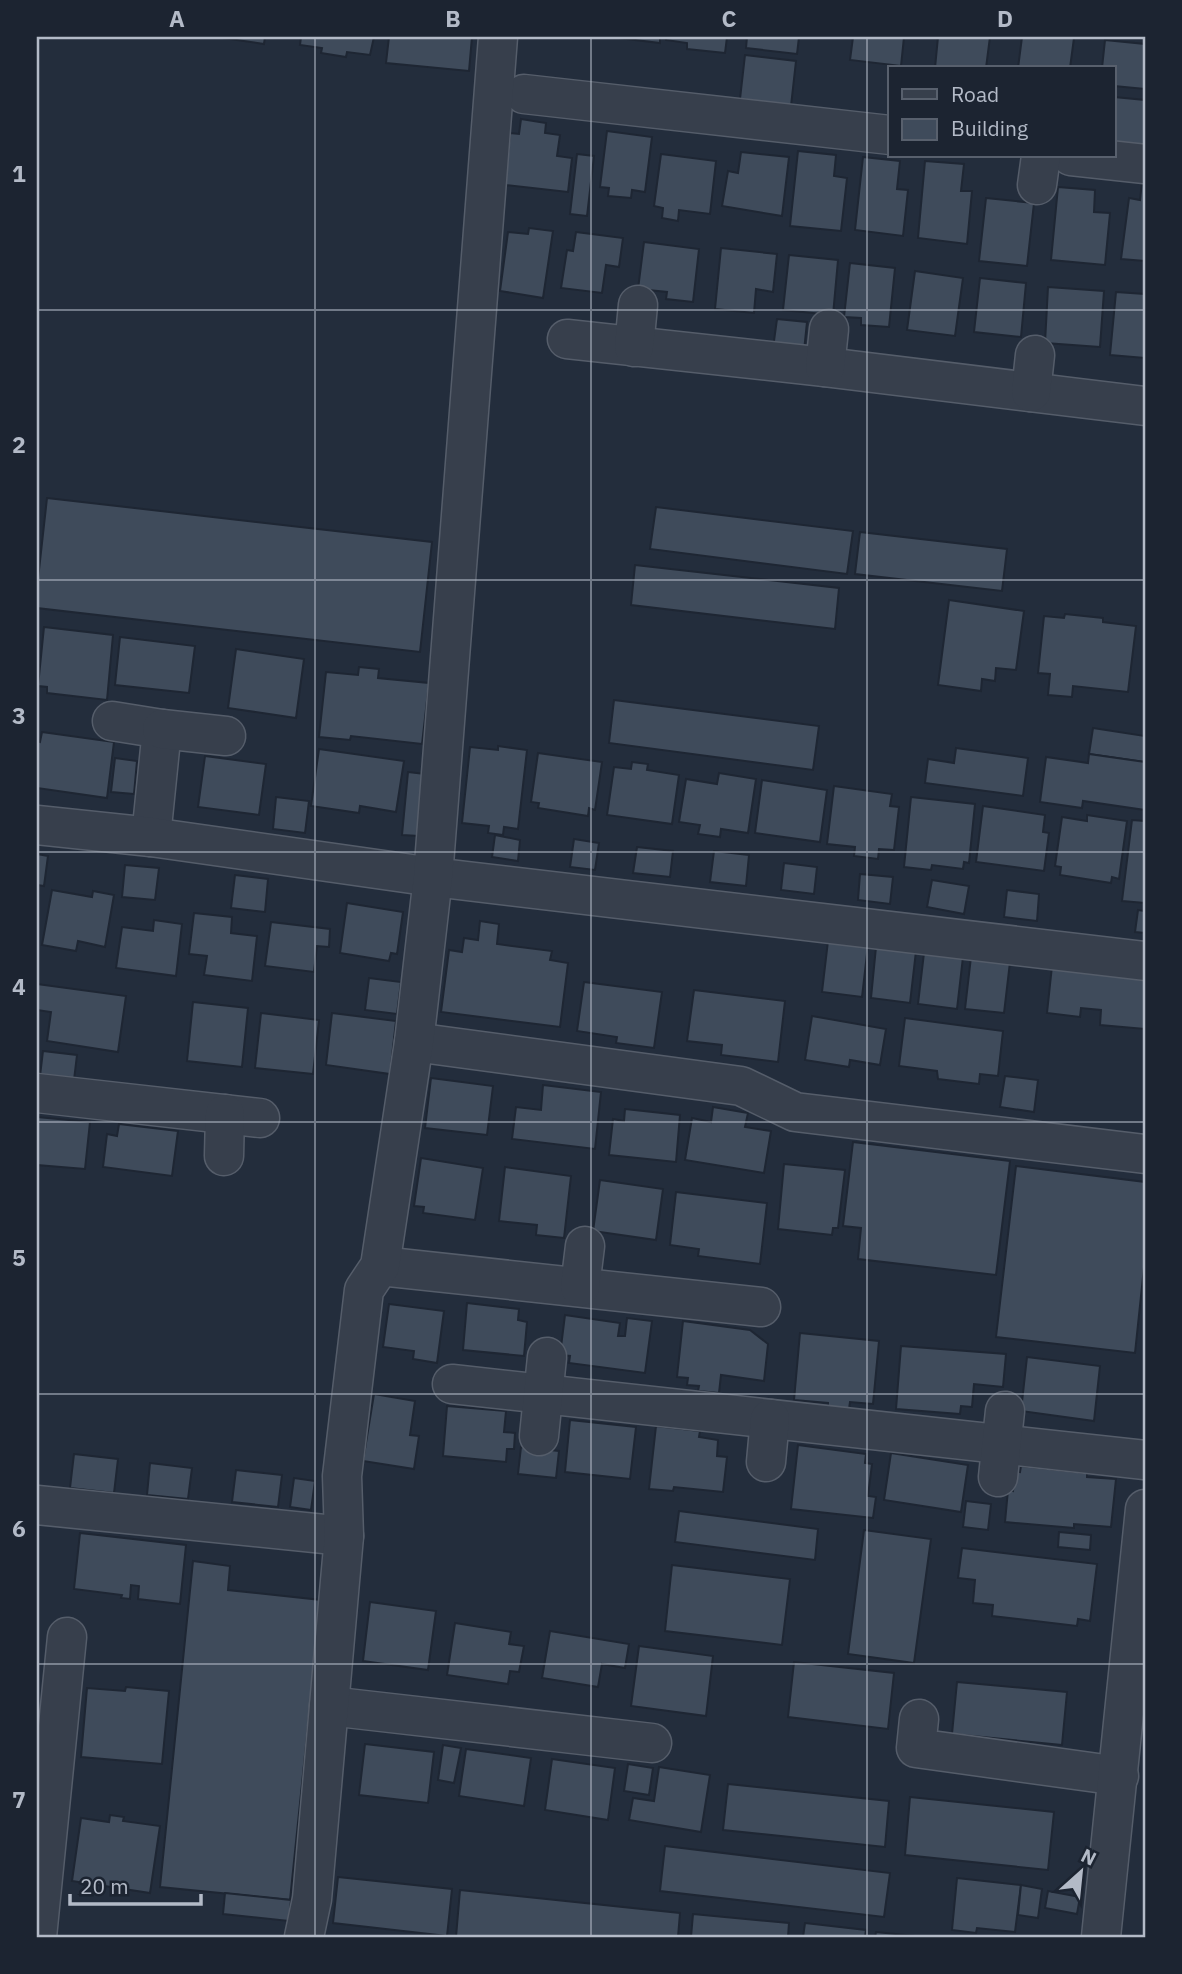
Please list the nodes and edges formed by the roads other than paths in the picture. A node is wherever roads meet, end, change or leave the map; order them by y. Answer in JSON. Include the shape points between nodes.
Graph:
{"nodes":[{"id":1,"x":498,"y":37,"type":"edge"},
{"id":2,"x":524,"y":94,"type":"dead end"},
{"id":3,"x":888,"y":135,"type":"edge"},
{"id":4,"x":1090,"y":158,"type":"edge"},
{"id":5,"x":1145,"y":164,"type":"edge"},
{"id":6,"x":638,"y":304,"type":"dead end"},
{"id":7,"x":829,"y":329,"type":"dead end"},
{"id":8,"x":567,"y":339,"type":"dead end"},
{"id":9,"x":634,"y":347,"type":"junction"},
{"id":10,"x":825,"y":367,"type":"junction"},
{"id":11,"x":1145,"y":406,"type":"edge"},
{"id":12,"x":112,"y":721,"type":"dead end"},
{"id":13,"x":162,"y":729,"type":"junction"},
{"id":14,"x":226,"y":736,"type":"dead end"},
{"id":15,"x":37,"y":825,"type":"edge"},
{"id":16,"x":151,"y":837,"type":"junction"},
{"id":17,"x":433,"y":877,"type":"junction"},
{"id":18,"x":1145,"y":961,"type":"edge"},
{"id":19,"x":414,"y":1042,"type":"junction"},
{"id":20,"x":37,"y":1093,"type":"edge"},
{"id":21,"x":1145,"y":1154,"type":"edge"},
{"id":22,"x":224,"y":1156,"type":"dead end"},
{"id":23,"x":585,"y":1246,"type":"dead end"},
{"id":24,"x":380,"y":1266,"type":"junction"},
{"id":25,"x":580,"y":1287,"type":"junction"},
{"id":26,"x":761,"y":1307,"type":"dead end"},
{"id":27,"x":547,"y":1357,"type":"dead end"},
{"id":28,"x":453,"y":1384,"type":"dead end"},
{"id":29,"x":543,"y":1394,"type":"junction"},
{"id":30,"x":770,"y":1419,"type":"junction"},
{"id":31,"x":539,"y":1436,"type":"dead end"},
{"id":32,"x":1145,"y":1460,"type":"edge"},
{"id":33,"x":766,"y":1462,"type":"dead end"},
{"id":34,"x":37,"y":1505,"type":"edge"},
{"id":35,"x":1145,"y":1510,"type":"edge"},
{"id":36,"x":344,"y":1536,"type":"junction"},
{"id":37,"x":67,"y":1637,"type":"dead end"},
{"id":38,"x":329,"y":1706,"type":"junction"},
{"id":39,"x":919,"y":1718,"type":"dead end"},
{"id":40,"x":652,"y":1743,"type":"dead end"},
{"id":41,"x":1126,"y":1800,"type":"edge"},
{"id":42,"x":37,"y":1937,"type":"edge"},
{"id":43,"x":304,"y":1937,"type":"edge"},
{"id":44,"x":1101,"y":1937,"type":"edge"}],
"edges":[{"from":1,"to":17,"type":"street"},
{"from":2,"to":3,"type":"street"},
{"from":4,"to":5,"type":"street"},
{"from":6,"to":9,"type":"street"},
{"from":7,"to":10,"type":"street"},
{"from":8,"to":9,"type":"street"},
{"from":9,"to":10,"type":"street"},
{"from":10,"to":11,"type":"street","via":[[1033,374]]},
{"from":12,"to":13,"type":"street"},
{"from":13,"to":14,"type":"street"},
{"from":13,"to":16,"type":"street"},
{"from":15,"to":16,"type":"street"},
{"from":16,"to":17,"type":"street"},
{"from":17,"to":18,"type":"street"},
{"from":17,"to":19,"type":"street"},
{"from":19,"to":21,"type":"street","via":[[741,1086],[795,1112]]},
{"from":19,"to":24,"type":"street"},
{"from":20,"to":22,"type":"street","via":[[243,1116]]},
{"from":23,"to":25,"type":"street"},
{"from":24,"to":25,"type":"street"},
{"from":24,"to":36,"type":"street","via":[[364,1290],[342,1476]]},
{"from":25,"to":26,"type":"street"},
{"from":27,"to":29,"type":"street"},
{"from":28,"to":29,"type":"street"},
{"from":29,"to":30,"type":"street"},
{"from":29,"to":31,"type":"street"},
{"from":30,"to":32,"type":"street"},
{"from":30,"to":33,"type":"street"},
{"from":34,"to":36,"type":"street"},
{"from":35,"to":41,"type":"street"},
{"from":36,"to":38,"type":"street"},
{"from":37,"to":42,"type":"street"},
{"from":38,"to":40,"type":"street"},
{"from":38,"to":43,"type":"street","via":[[312,1899]]},
{"from":39,"to":41,"type":"street","via":[[916,1748]]},
{"from":41,"to":44,"type":"street"}]}
